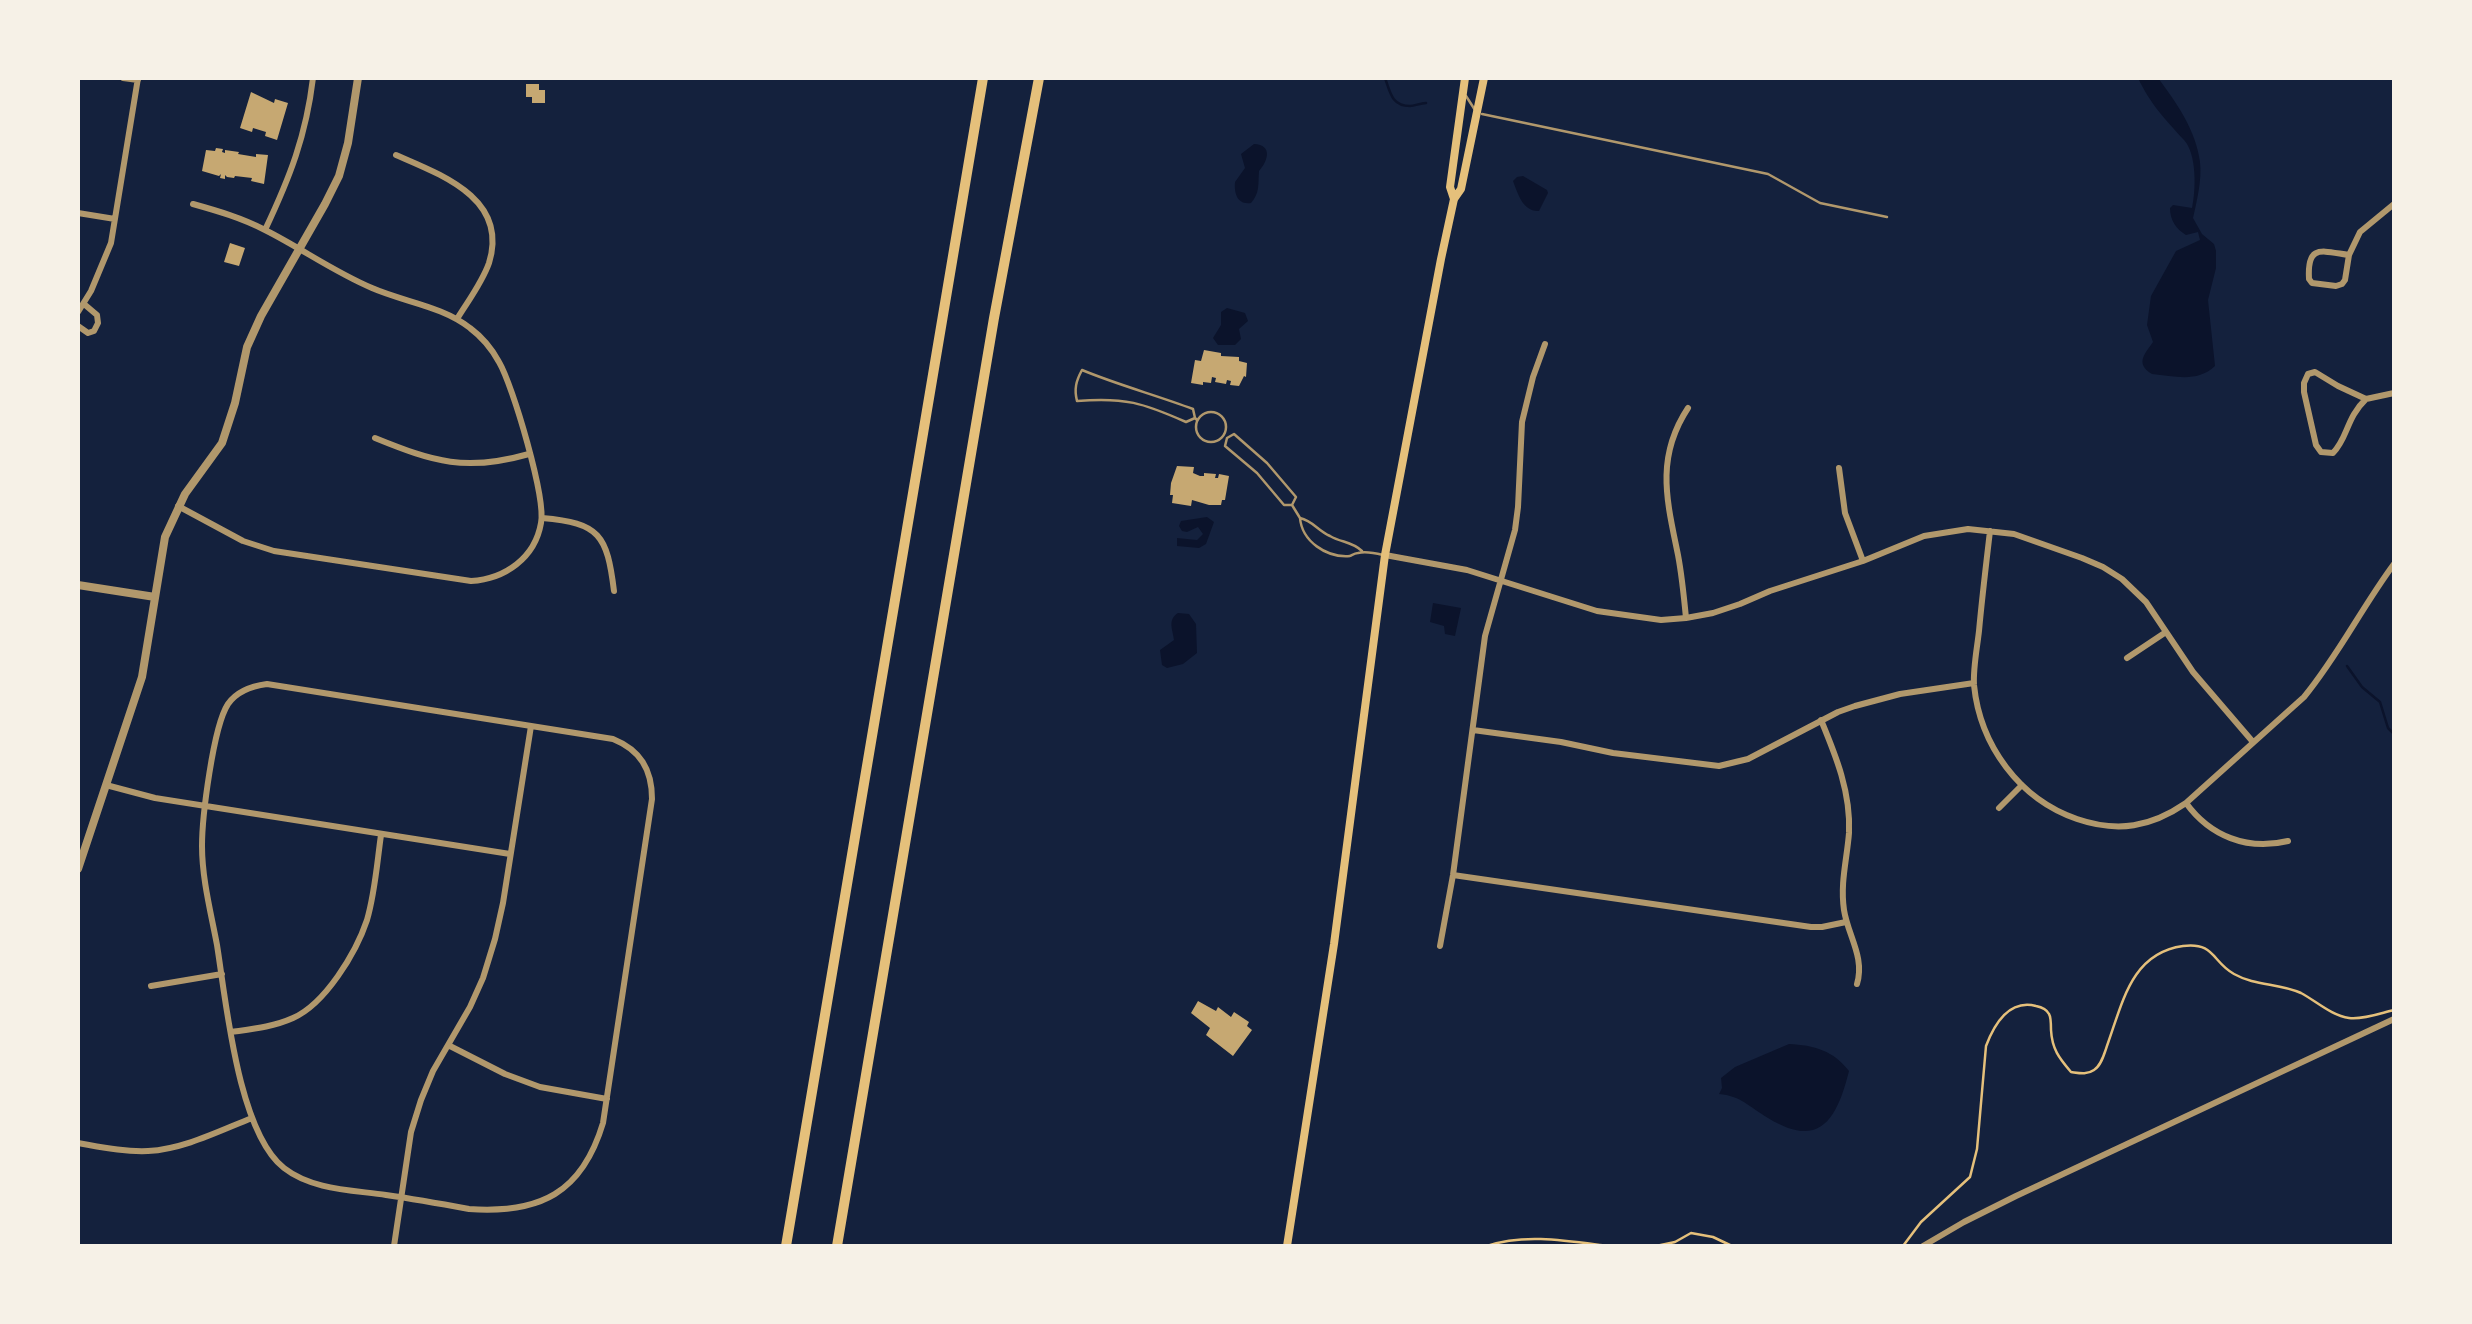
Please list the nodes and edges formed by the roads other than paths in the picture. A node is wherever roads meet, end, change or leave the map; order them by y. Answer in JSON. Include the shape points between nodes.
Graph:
{"nodes":[{"id":1,"x":123,"y":78,"type":"edge"},
{"id":2,"x":313,"y":78,"type":"edge"},
{"id":3,"x":358,"y":78,"type":"edge"},
{"id":4,"x":984,"y":78,"type":"edge"},
{"id":5,"x":1039,"y":78,"type":"edge"},
{"id":6,"x":1465,"y":78,"type":"edge"},
{"id":7,"x":1484,"y":78,"type":"edge"},
{"id":8,"x":138,"y":79,"type":"edge"},
{"id":9,"x":1463,"y":90,"type":"junction"},
{"id":10,"x":1477,"y":112,"type":"junction"},
{"id":11,"x":396,"y":155,"type":"dead end"},
{"id":12,"x":1454,"y":200,"type":"junction"},
{"id":13,"x":194,"y":204,"type":"dead end"},
{"id":14,"x":2394,"y":204,"type":"edge"},
{"id":15,"x":78,"y":212,"type":"edge"},
{"id":16,"x":1887,"y":217,"type":"dead end"},
{"id":17,"x":116,"y":219,"type":"junction"},
{"id":18,"x":265,"y":230,"type":"junction"},
{"id":19,"x":299,"y":248,"type":"junction"},
{"id":20,"x":2348,"y":255,"type":"junction"},
{"id":21,"x":84,"y":304,"type":"junction"},
{"id":22,"x":78,"y":312,"type":"edge"},
{"id":23,"x":457,"y":319,"type":"junction"},
{"id":24,"x":78,"y":326,"type":"edge"},
{"id":25,"x":1544,"y":344,"type":"dead end"},
{"id":26,"x":2394,"y":393,"type":"edge"},
{"id":27,"x":2366,"y":400,"type":"junction"},
{"id":28,"x":1688,"y":408,"type":"dead end"},
{"id":29,"x":1196,"y":419,"type":"junction"},
{"id":30,"x":1225,"y":436,"type":"junction"},
{"id":31,"x":375,"y":438,"type":"dead end"},
{"id":32,"x":530,"y":454,"type":"junction"},
{"id":33,"x":1839,"y":468,"type":"dead end"},
{"id":34,"x":1292,"y":504,"type":"junction"},
{"id":35,"x":178,"y":506,"type":"junction"},
{"id":36,"x":542,"y":518,"type":"junction"},
{"id":37,"x":1300,"y":518,"type":"junction"},
{"id":38,"x":1990,"y":531,"type":"junction"},
{"id":39,"x":1362,"y":551,"type":"junction"},
{"id":40,"x":1385,"y":555,"type":"junction"},
{"id":41,"x":1863,"y":561,"type":"junction"},
{"id":42,"x":2394,"y":564,"type":"edge"},
{"id":43,"x":1500,"y":580,"type":"junction"},
{"id":44,"x":78,"y":584,"type":"edge"},
{"id":45,"x":614,"y":591,"type":"dead end"},
{"id":46,"x":155,"y":597,"type":"junction"},
{"id":47,"x":1686,"y":618,"type":"junction"},
{"id":48,"x":2166,"y":632,"type":"junction"},
{"id":49,"x":2126,"y":658,"type":"dead end"},
{"id":50,"x":1974,"y":683,"type":"junction"},
{"id":51,"x":1821,"y":720,"type":"junction"},
{"id":52,"x":531,"y":726,"type":"junction"},
{"id":53,"x":1473,"y":730,"type":"junction"},
{"id":54,"x":2253,"y":742,"type":"junction"},
{"id":55,"x":106,"y":785,"type":"junction"},
{"id":56,"x":2022,"y":785,"type":"junction"},
{"id":57,"x":2186,"y":803,"type":"junction"},
{"id":58,"x":206,"y":806,"type":"junction"},
{"id":59,"x":1999,"y":808,"type":"dead end"},
{"id":60,"x":381,"y":834,"type":"junction"},
{"id":61,"x":2288,"y":841,"type":"dead end"},
{"id":62,"x":510,"y":854,"type":"junction"},
{"id":63,"x":78,"y":869,"type":"edge"},
{"id":64,"x":1452,"y":875,"type":"junction"},
{"id":65,"x":1846,"y":922,"type":"junction"},
{"id":66,"x":1440,"y":946,"type":"dead end"},
{"id":67,"x":222,"y":974,"type":"junction"},
{"id":68,"x":1857,"y":984,"type":"dead end"},
{"id":69,"x":151,"y":986,"type":"dead end"},
{"id":70,"x":2394,"y":1019,"type":"edge"},
{"id":71,"x":231,"y":1032,"type":"junction"},
{"id":72,"x":448,"y":1045,"type":"junction"},
{"id":73,"x":607,"y":1099,"type":"junction"},
{"id":74,"x":252,"y":1118,"type":"junction"},
{"id":75,"x":78,"y":1143,"type":"edge"},
{"id":76,"x":402,"y":1198,"type":"junction"},
{"id":77,"x":394,"y":1246,"type":"edge"},
{"id":78,"x":786,"y":1246,"type":"edge"},
{"id":79,"x":837,"y":1246,"type":"edge"},
{"id":80,"x":1287,"y":1246,"type":"edge"},
{"id":81,"x":1923,"y":1246,"type":"edge"}],
"edges":[{"from":1,"to":8,"type":"street"},
{"from":2,"to":18,"type":"street","via":[[298,155]]},
{"from":3,"to":19,"type":"street","via":[[339,176]]},
{"from":4,"to":78,"type":"highway"},
{"from":5,"to":79,"type":"highway"},
{"from":6,"to":9,"type":"main road"},
{"from":7,"to":10,"type":"main road"},
{"from":8,"to":17,"type":"street"},
{"from":9,"to":10,"type":"lane"},
{"from":9,"to":12,"type":"main road","via":[[1450,187]]},
{"from":10,"to":12,"type":"main road"},
{"from":10,"to":16,"type":"lane","via":[[1768,174],[1820,204]]},
{"from":11,"to":23,"type":"street","via":[[462,188],[488,220],[489,262]]},
{"from":12,"to":40,"type":"main road"},
{"from":13,"to":18,"type":"street"},
{"from":14,"to":20,"type":"street","via":[[2360,232]]},
{"from":15,"to":17,"type":"street"},
{"from":17,"to":21,"type":"street"},
{"from":18,"to":19,"type":"street"},
{"from":19,"to":23,"type":"street","via":[[372,288]]},
{"from":19,"to":35,"type":"street","via":[[247,347],[222,444]]},
{"from":20,"to":20,"type":"street","via":[[2318,250],[2309,279],[2342,284]]},
{"from":21,"to":22,"type":"street"},
{"from":21,"to":24,"type":"street","via":[[98,315],[98,324],[88,333]]},
{"from":23,"to":32,"type":"street","via":[[500,364]]},
{"from":25,"to":43,"type":"street","via":[[1522,422],[1517,519]]},
{"from":26,"to":27,"type":"street"},
{"from":27,"to":27,"type":"street","via":[[2323,375],[2308,374],[2304,392],[2321,452],[2339,448]]},
{"from":28,"to":47,"type":"street","via":[[1666,478]]},
{"from":29,"to":29,"type":"lane","via":[[1193,409],[1082,370],[1077,380],[1077,400],[1121,398],[1186,422]]},
{"from":29,"to":30,"type":"lane","via":[[1201,439]]},
{"from":29,"to":30,"type":"lane","via":[[1219,414]]},
{"from":30,"to":34,"type":"lane","via":[[1225,446],[1284,505]]},
{"from":30,"to":34,"type":"lane","via":[[1234,434],[1267,463],[1296,498]]},
{"from":31,"to":32,"type":"street","via":[[453,463],[490,464]]},
{"from":32,"to":36,"type":"street"},
{"from":33,"to":41,"type":"street","via":[[1845,513]]},
{"from":34,"to":37,"type":"lane"},
{"from":35,"to":36,"type":"street","via":[[274,551],[471,581],[515,567],[530,551]]},
{"from":35,"to":46,"type":"street","via":[[165,536]]},
{"from":36,"to":45,"type":"street","via":[[582,524],[598,534]]},
{"from":37,"to":39,"type":"lane"},
{"from":37,"to":39,"type":"lane","via":[[1301,530],[1327,552]]},
{"from":38,"to":41,"type":"street","via":[[1924,536]]},
{"from":38,"to":48,"type":"street","via":[[2103,567],[2146,602]]},
{"from":38,"to":50,"type":"street"},
{"from":39,"to":40,"type":"lane"},
{"from":40,"to":43,"type":"street"},
{"from":40,"to":80,"type":"main road"},
{"from":41,"to":47,"type":"street"},
{"from":42,"to":54,"type":"street","via":[[2304,698]]},
{"from":43,"to":47,"type":"street","via":[[1597,610]]},
{"from":43,"to":53,"type":"street","via":[[1484,636]]},
{"from":44,"to":46,"type":"street"},
{"from":46,"to":55,"type":"street","via":[[142,678]]},
{"from":48,"to":49,"type":"street"},
{"from":48,"to":54,"type":"street"},
{"from":50,"to":51,"type":"street","via":[[1900,694]]},
{"from":50,"to":56,"type":"street","via":[[1984,728]]},
{"from":51,"to":53,"type":"street","via":[[1748,759],[1719,766]]},
{"from":51,"to":65,"type":"street","via":[[1846,795]]},
{"from":52,"to":58,"type":"street","via":[[258,685],[234,697],[219,722]]},
{"from":52,"to":62,"type":"street"},
{"from":52,"to":73,"type":"street","via":[[624,744],[641,758],[652,783]]},
{"from":53,"to":64,"type":"street"},
{"from":54,"to":57,"type":"street"},
{"from":55,"to":58,"type":"street"},
{"from":55,"to":63,"type":"street"},
{"from":56,"to":57,"type":"street","via":[[2063,814],[2109,826],[2146,824]]},
{"from":56,"to":59,"type":"street"},
{"from":57,"to":61,"type":"street","via":[[2219,834],[2259,845]]},
{"from":58,"to":60,"type":"street"},
{"from":58,"to":67,"type":"street","via":[[202,855]]},
{"from":60,"to":62,"type":"street"},
{"from":60,"to":71,"type":"street","via":[[366,924],[334,982],[294,1018]]},
{"from":62,"to":72,"type":"street","via":[[487,965]]},
{"from":64,"to":65,"type":"street","via":[[1811,928]]},
{"from":64,"to":66,"type":"street"},
{"from":65,"to":68,"type":"street","via":[[1860,962]]},
{"from":67,"to":69,"type":"street"},
{"from":67,"to":71,"type":"street"},
{"from":70,"to":81,"type":"street"},
{"from":71,"to":74,"type":"street"},
{"from":72,"to":73,"type":"street","via":[[540,1087]]},
{"from":72,"to":76,"type":"street","via":[[411,1132]]},
{"from":73,"to":76,"type":"street","via":[[586,1164],[550,1196],[524,1208],[492,1210]]},
{"from":74,"to":75,"type":"street","via":[[164,1149]]},
{"from":74,"to":76,"type":"street","via":[[268,1151],[294,1175]]},
{"from":76,"to":77,"type":"street"}]}
